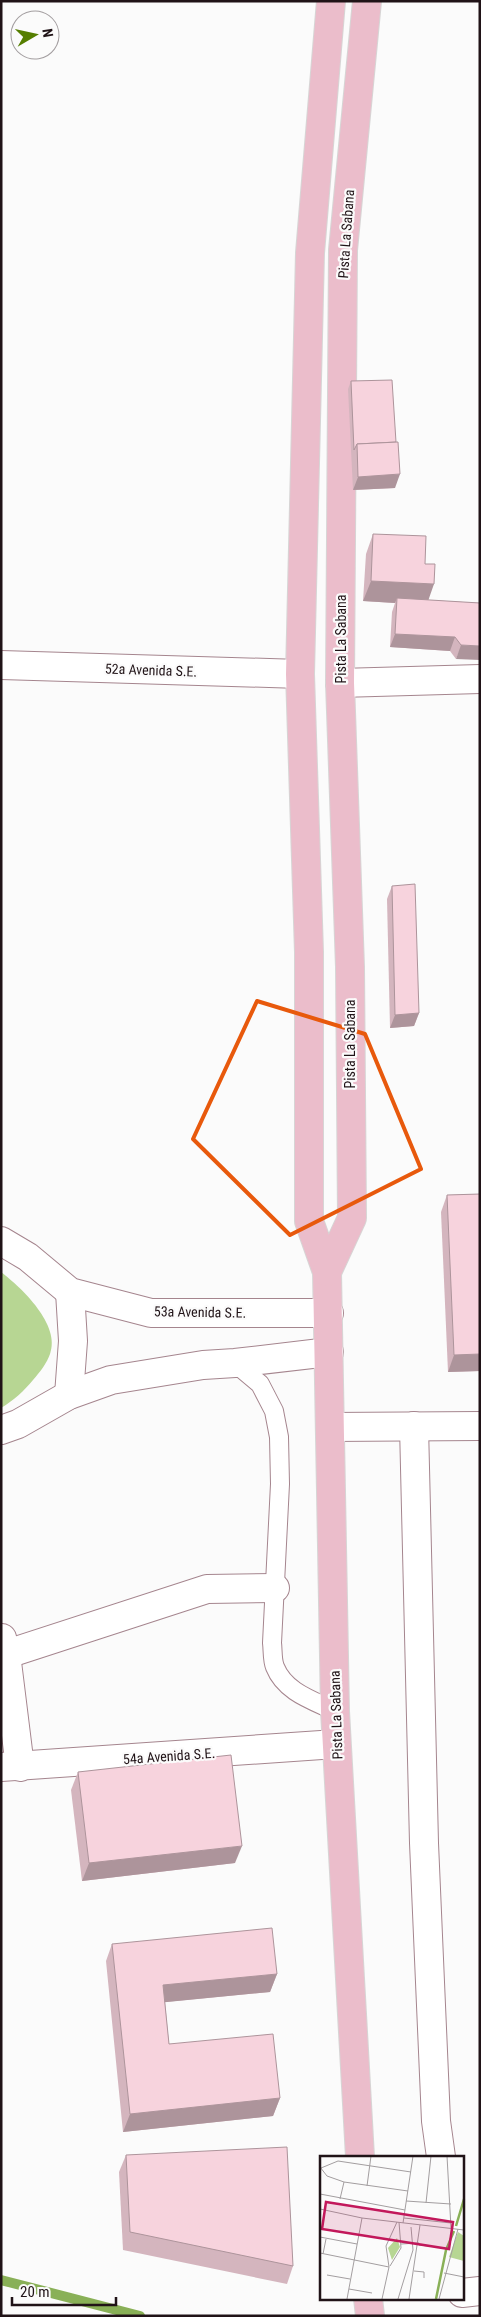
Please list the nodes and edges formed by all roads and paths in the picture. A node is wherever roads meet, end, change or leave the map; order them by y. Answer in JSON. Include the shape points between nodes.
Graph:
{"nodes":[{"id":1,"x":331,"y":1,"type":"edge"},
{"id":2,"x":368,"y":1,"type":"edge"},
{"id":3,"x":1,"y":665,"type":"edge"},
{"id":4,"x":300,"y":674,"type":"junction"},
{"id":5,"x":480,"y":679,"type":"edge"},
{"id":6,"x":340,"y":683,"type":"junction"},
{"id":7,"x":1,"y":1241,"type":"edge"},
{"id":8,"x":327,"y":1272,"type":"junction"},
{"id":9,"x":70,"y":1292,"type":"junction"},
{"id":10,"x":329,"y":1313,"type":"junction"},
{"id":11,"x":329,"y":1352,"type":"junction"},
{"id":12,"x":235,"y":1363,"type":"junction"},
{"id":13,"x":69,"y":1395,"type":"junction"},
{"id":14,"x":330,"y":1426,"type":"junction"},
{"id":15,"x":414,"y":1426,"type":"junction"},
{"id":16,"x":480,"y":1426,"type":"edge"},
{"id":17,"x":1,"y":1430,"type":"edge"},
{"id":18,"x":275,"y":1588,"type":"junction"},
{"id":19,"x":3,"y":1649,"type":"edge"},
{"id":20,"x":334,"y":1711,"type":"junction"},
{"id":21,"x":336,"y":1744,"type":"junction"},
{"id":22,"x":10,"y":1768,"type":"edge"},
{"id":23,"x":360,"y":2156,"type":"edge"},
{"id":24,"x":441,"y":2156,"type":"edge"},
{"id":25,"x":480,"y":2291,"type":"edge"},
{"id":26,"x":464,"y":2293,"type":"edge"},
{"id":27,"x":368,"y":2300,"type":"edge"},
{"id":28,"x":370,"y":2316,"type":"edge"}],
"edges":[{"from":1,"to":4,"type":"main road","name":"Pista La Sabana","via":[[310,253]]},
{"from":2,"to":6,"type":"main road","name":"Pista La Sabana","via":[[343,250]]},
{"from":3,"to":4,"type":"street","name":"52a Avenida S.E."},
{"from":4,"to":8,"type":"main road","name":"Pista La Sabana","via":[[309,952],[309,1221]]},
{"from":5,"to":6,"type":"street"},
{"from":6,"to":8,"type":"main road","name":"Pista La Sabana","via":[[350,967],[352,1218]]},
{"from":7,"to":9,"type":"street","name":"53a Avenida S.E.","via":[[28,1257]]},
{"from":8,"to":10,"type":"main road","name":"Pista La Sabana"},
{"from":9,"to":10,"type":"street","name":"53a Avenida S.E.","via":[[152,1313]]},
{"from":9,"to":13,"type":"street","via":[[73,1341]]},
{"from":10,"to":11,"type":"main road","name":"Pista La Sabana"},
{"from":11,"to":12,"type":"street"},
{"from":11,"to":14,"type":"main road","name":"Pista La Sabana"},
{"from":12,"to":13,"type":"street","via":[[148,1372],[111,1380]]},
{"from":12,"to":18,"type":"lane","via":[[260,1384],[274,1411],[279,1437]]},
{"from":13,"to":17,"type":"street"},
{"from":14,"to":15,"type":"street"},
{"from":14,"to":20,"type":"main road","name":"Pista La Sabana"},
{"from":15,"to":16,"type":"street"},
{"from":15,"to":24,"type":"street","via":[[424,1843],[436,2121]]},
{"from":18,"to":19,"type":"street","via":[[207,1589]]},
{"from":18,"to":20,"type":"lane","via":[[274,1665],[292,1690]]},
{"from":19,"to":22,"type":"street"},
{"from":20,"to":21,"type":"main road","name":"Pista La Sabana"},
{"from":21,"to":22,"type":"street","name":"54a Avenida S.E."},
{"from":21,"to":23,"type":"main road","name":"Pista La Sabana"},
{"from":25,"to":26,"type":"street"},
{"from":27,"to":28,"type":"main road"}]}
